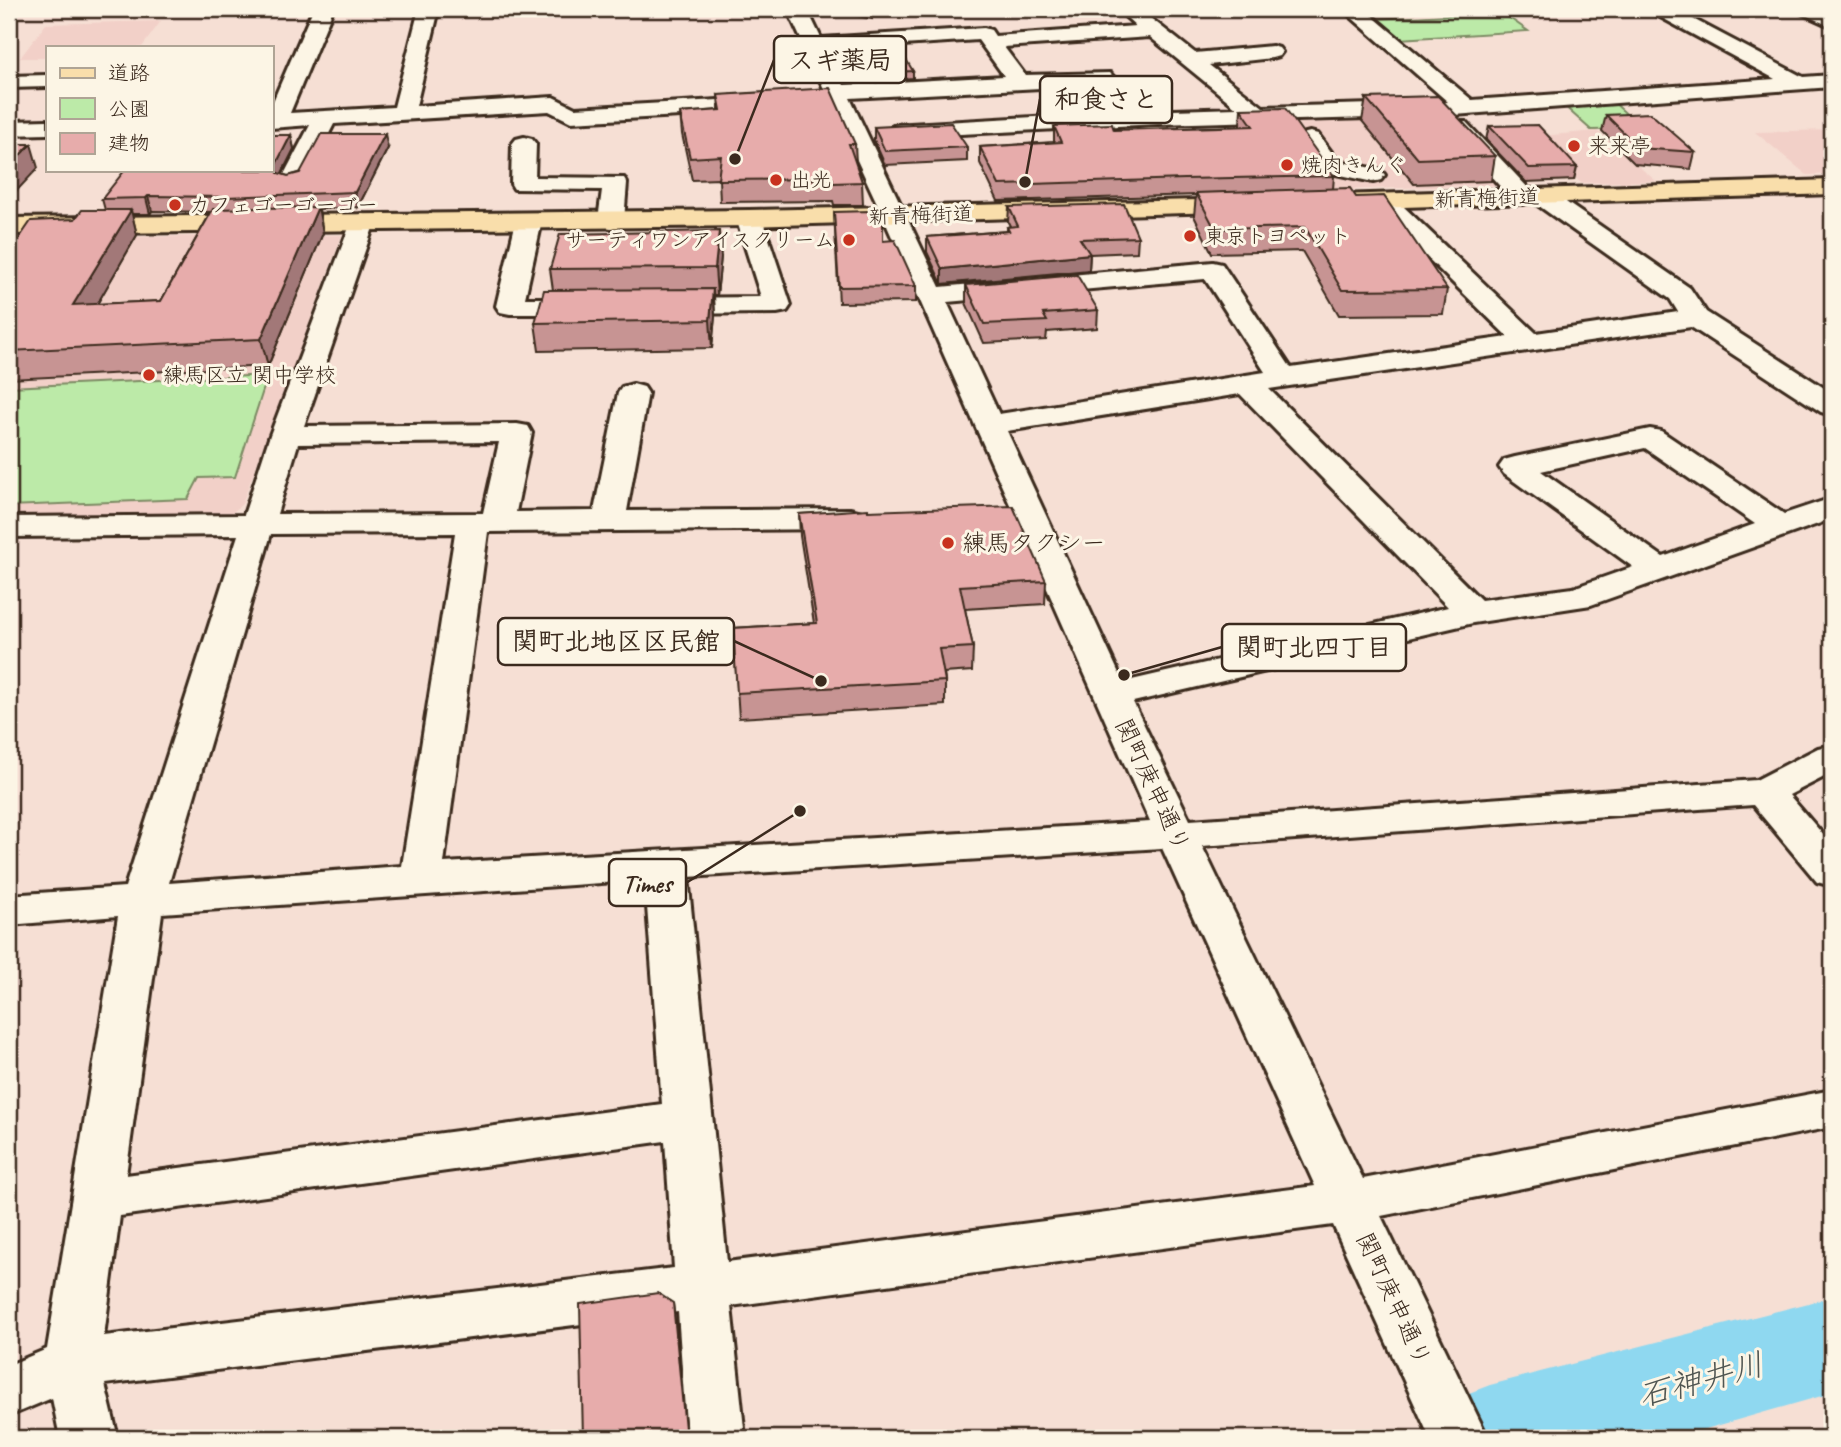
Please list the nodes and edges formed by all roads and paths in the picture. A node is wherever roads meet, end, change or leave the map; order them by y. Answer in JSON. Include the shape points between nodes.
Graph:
{"nodes":[{"id":1,"x":323,"y":9,"type":"edge"},
{"id":2,"x":429,"y":9,"type":"edge"},
{"id":3,"x":797,"y":9,"type":"edge"},
{"id":4,"x":1127,"y":9,"type":"edge"},
{"id":5,"x":1352,"y":9,"type":"edge"},
{"id":6,"x":1660,"y":9,"type":"edge"},
{"id":7,"x":1808,"y":9,"type":"edge"},
{"id":8,"x":1832,"y":21,"type":"edge"},
{"id":9,"x":1155,"y":31,"type":"junction"},
{"id":10,"x":990,"y":42,"type":"junction"},
{"id":11,"x":813,"y":45,"type":"junction"},
{"id":12,"x":1273,"y":53,"type":"dead end"},
{"id":13,"x":1193,"y":60,"type":"junction"},
{"id":14,"x":1832,"y":81,"type":"edge"},
{"id":15,"x":9,"y":82,"type":"edge"},
{"id":16,"x":46,"y":82,"type":"edge"},
{"id":17,"x":1019,"y":82,"type":"junction"},
{"id":18,"x":1799,"y":83,"type":"junction"},
{"id":19,"x":839,"y":96,"type":"junction"},
{"id":20,"x":1467,"y":107,"type":"junction"},
{"id":21,"x":1441,"y":109,"type":"junction"},
{"id":22,"x":403,"y":114,"type":"junction"},
{"id":23,"x":1258,"y":114,"type":"junction"},
{"id":24,"x":1136,"y":118,"type":"junction"},
{"id":25,"x":325,"y":119,"type":"junction"},
{"id":26,"x":274,"y":121,"type":"edge"},
{"id":27,"x":46,"y":127,"type":"edge"},
{"id":28,"x":9,"y":128,"type":"edge"},
{"id":29,"x":857,"y":132,"type":"junction"},
{"id":30,"x":1310,"y":139,"type":"edge"},
{"id":31,"x":524,"y":144,"type":"dead end"},
{"id":32,"x":1353,"y":147,"type":"dead end"},
{"id":33,"x":1373,"y":175,"type":"junction"},
{"id":34,"x":292,"y":182,"type":"edge"},
{"id":35,"x":1832,"y":187,"type":"edge"},
{"id":36,"x":1532,"y":196,"type":"junction"},
{"id":37,"x":1389,"y":201,"type":"junction"},
{"id":38,"x":1318,"y":203,"type":"edge"},
{"id":39,"x":1262,"y":205,"type":"edge"},
{"id":40,"x":895,"y":215,"type":"junction"},
{"id":41,"x":749,"y":218,"type":"junction"},
{"id":42,"x":611,"y":220,"type":"junction"},
{"id":43,"x":529,"y":221,"type":"junction"},
{"id":44,"x":362,"y":222,"type":"junction"},
{"id":45,"x":9,"y":226,"type":"edge"},
{"id":46,"x":730,"y":246,"type":"dead end"},
{"id":47,"x":758,"y":246,"type":"junction"},
{"id":48,"x":522,"y":250,"type":"junction"},
{"id":49,"x":550,"y":250,"type":"dead end"},
{"id":50,"x":929,"y":296,"type":"junction"},
{"id":51,"x":1696,"y":318,"type":"junction"},
{"id":52,"x":1529,"y":342,"type":"junction"},
{"id":53,"x":1283,"y":378,"type":"junction"},
{"id":54,"x":1248,"y":385,"type":"junction"},
{"id":55,"x":1818,"y":386,"type":"edge"},
{"id":56,"x":632,"y":393,"type":"dead end"},
{"id":57,"x":1832,"y":406,"type":"edge"},
{"id":58,"x":988,"y":425,"type":"junction"},
{"id":59,"x":285,"y":435,"type":"junction"},
{"id":60,"x":1832,"y":508,"type":"edge"},
{"id":61,"x":880,"y":518,"type":"edge"},
{"id":62,"x":485,"y":523,"type":"junction"},
{"id":63,"x":608,"y":523,"type":"junction"},
{"id":64,"x":256,"y":526,"type":"junction"},
{"id":65,"x":1780,"y":526,"type":"junction"},
{"id":66,"x":9,"y":527,"type":"edge"},
{"id":67,"x":1659,"y":570,"type":"junction"},
{"id":68,"x":1473,"y":612,"type":"junction"},
{"id":69,"x":1111,"y":696,"type":"junction"},
{"id":70,"x":1832,"y":757,"type":"edge"},
{"id":71,"x":1764,"y":792,"type":"junction"},
{"id":72,"x":1177,"y":834,"type":"junction"},
{"id":73,"x":665,"y":863,"type":"junction"},
{"id":74,"x":1832,"y":872,"type":"edge"},
{"id":75,"x":421,"y":879,"type":"junction"},
{"id":76,"x":142,"y":901,"type":"junction"},
{"id":77,"x":9,"y":910,"type":"edge"},
{"id":78,"x":1832,"y":1109,"type":"edge"},
{"id":79,"x":687,"y":1119,"type":"junction"},
{"id":80,"x":95,"y":1199,"type":"junction"},
{"id":81,"x":1349,"y":1202,"type":"junction"},
{"id":82,"x":703,"y":1287,"type":"junction"},
{"id":83,"x":72,"y":1364,"type":"junction"},
{"id":84,"x":9,"y":1391,"type":"edge"},
{"id":85,"x":1452,"y":1423,"type":"edge"},
{"id":86,"x":89,"y":1438,"type":"edge"},
{"id":87,"x":716,"y":1438,"type":"edge"}],
"edges":[{"from":1,"to":26,"type":"street"},
{"from":2,"to":22,"type":"street"},
{"from":3,"to":11,"type":"street","name":"関町庚申通り"},
{"from":4,"to":9,"type":"street"},
{"from":5,"to":20,"type":"street"},
{"from":6,"to":18,"type":"street"},
{"from":7,"to":8,"type":"street"},
{"from":9,"to":10,"type":"street"},
{"from":9,"to":13,"type":"street"},
{"from":10,"to":11,"type":"street","via":[[984,34]]},
{"from":10,"to":17,"type":"street"},
{"from":11,"to":19,"type":"street","name":"関町庚申通り"},
{"from":12,"to":13,"type":"street"},
{"from":13,"to":23,"type":"street"},
{"from":14,"to":18,"type":"street"},
{"from":15,"to":16,"type":"street"},
{"from":17,"to":19,"type":"street"},
{"from":17,"to":24,"type":"street","via":[[1101,78]]},
{"from":18,"to":20,"type":"street"},
{"from":19,"to":22,"type":"street","via":[[806,102],[583,115],[570,115],[553,104]]},
{"from":19,"to":29,"type":"street","name":"関町庚申通り"},
{"from":20,"to":21,"type":"street"},
{"from":21,"to":23,"type":"street"},
{"from":21,"to":36,"type":"street"},
{"from":22,"to":25,"type":"street"},
{"from":23,"to":24,"type":"street"},
{"from":24,"to":29,"type":"street"},
{"from":25,"to":26,"type":"street"},
{"from":25,"to":34,"type":"street"},
{"from":27,"to":28,"type":"street"},
{"from":29,"to":40,"type":"street","name":"関町庚申通り"},
{"from":30,"to":33,"type":"street","via":[[1330,166]]},
{"from":31,"to":42,"type":"street","via":[[523,184],[615,183]]},
{"from":32,"to":33,"type":"street"},
{"from":33,"to":37,"type":"street"},
{"from":35,"to":36,"type":"main road","name":"新青梅街道"},
{"from":36,"to":37,"type":"main road","name":"新青梅街道"},
{"from":36,"to":51,"type":"street","via":[[1680,294]]},
{"from":37,"to":38,"type":"main road","name":"新青梅街道"},
{"from":37,"to":52,"type":"street"},
{"from":39,"to":40,"type":"main road","name":"新青梅街道"},
{"from":40,"to":41,"type":"main road","name":"新青梅街道"},
{"from":40,"to":50,"type":"street","name":"関町庚申通り"},
{"from":41,"to":42,"type":"main road","name":"新青梅街道"},
{"from":41,"to":47,"type":"street"},
{"from":42,"to":43,"type":"main road","name":"新青梅街道"},
{"from":43,"to":44,"type":"main road","name":"新青梅街道"},
{"from":43,"to":48,"type":"street"},
{"from":44,"to":45,"type":"main road","name":"新青梅街道"},
{"from":44,"to":59,"type":"street"},
{"from":46,"to":47,"type":"street"},
{"from":47,"to":48,"type":"street","via":[[777,305],[510,306]]},
{"from":48,"to":49,"type":"street"},
{"from":50,"to":53,"type":"street","via":[[1213,270]]},
{"from":50,"to":58,"type":"street","name":"関町庚申通り"},
{"from":51,"to":52,"type":"street"},
{"from":51,"to":55,"type":"street"},
{"from":52,"to":53,"type":"street"},
{"from":53,"to":54,"type":"street"},
{"from":54,"to":58,"type":"street"},
{"from":54,"to":68,"type":"street"},
{"from":55,"to":57,"type":"street"},
{"from":56,"to":63,"type":"street"},
{"from":58,"to":69,"type":"street","name":"関町庚申通り","via":[[1015,516]]},
{"from":59,"to":62,"type":"street","via":[[517,433]]},
{"from":59,"to":64,"type":"street"},
{"from":60,"to":65,"type":"street"},
{"from":61,"to":63,"type":"street"},
{"from":62,"to":63,"type":"street"},
{"from":62,"to":64,"type":"street"},
{"from":62,"to":75,"type":"street"},
{"from":64,"to":66,"type":"street"},
{"from":64,"to":76,"type":"street"},
{"from":65,"to":67,"type":"street"},
{"from":65,"to":67,"type":"street","via":[[1650,438],[1515,467]]},
{"from":67,"to":68,"type":"street","via":[[1579,598]]},
{"from":68,"to":69,"type":"street"},
{"from":69,"to":72,"type":"street","name":"関町庚申通り"},
{"from":70,"to":71,"type":"street"},
{"from":71,"to":72,"type":"street"},
{"from":71,"to":74,"type":"street"},
{"from":72,"to":73,"type":"street"},
{"from":72,"to":81,"type":"street","name":"関町庚申通り"},
{"from":73,"to":75,"type":"street"},
{"from":73,"to":79,"type":"street"},
{"from":75,"to":76,"type":"street"},
{"from":76,"to":77,"type":"street"},
{"from":76,"to":80,"type":"street"},
{"from":78,"to":81,"type":"street"},
{"from":79,"to":80,"type":"street"},
{"from":79,"to":82,"type":"street"},
{"from":80,"to":83,"type":"street"},
{"from":81,"to":82,"type":"street"},
{"from":81,"to":85,"type":"street","name":"関町庚申通り"},
{"from":82,"to":83,"type":"street"},
{"from":82,"to":87,"type":"street"},
{"from":83,"to":84,"type":"street"},
{"from":83,"to":86,"type":"street"}]}
